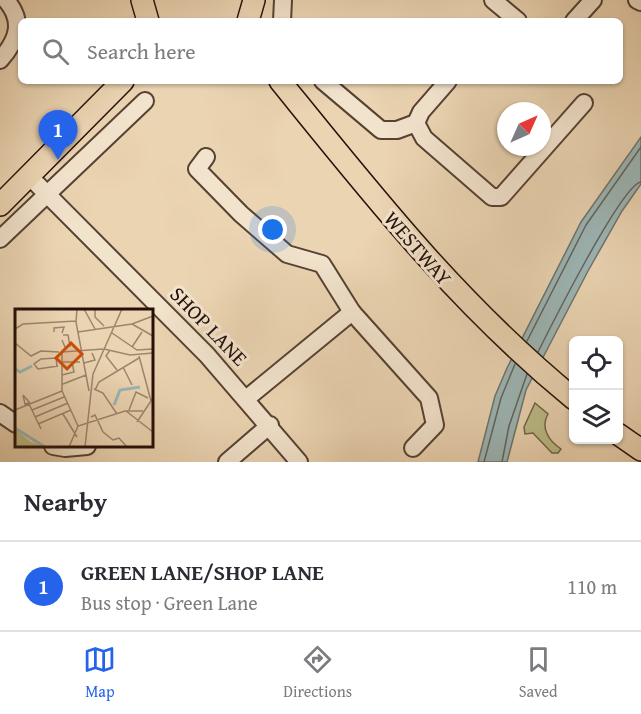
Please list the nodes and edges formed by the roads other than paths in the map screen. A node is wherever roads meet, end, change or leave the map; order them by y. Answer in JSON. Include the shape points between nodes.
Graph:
{"nodes":[{"id":1,"x":6,"y":0,"type":"edge"},
{"id":2,"x":283,"y":0,"type":"edge"},
{"id":3,"x":492,"y":0,"type":"edge"},
{"id":4,"x":593,"y":0,"type":"edge"},
{"id":5,"x":637,"y":0,"type":"edge"},
{"id":6,"x":641,"y":2,"type":"edge"},
{"id":7,"x":282,"y":18,"type":"edge"},
{"id":8,"x":509,"y":18,"type":"edge"},
{"id":9,"x":577,"y":18,"type":"edge"},
{"id":10,"x":0,"y":60,"type":"edge"},
{"id":11,"x":120,"y":84,"type":"edge"},
{"id":12,"x":282,"y":84,"type":"edge"},
{"id":13,"x":326,"y":84,"type":"edge"},
{"id":14,"x":445,"y":84,"type":"edge"},
{"id":15,"x":145,"y":100,"type":"dead end"},
{"id":16,"x":584,"y":103,"type":"dead end"},
{"id":17,"x":416,"y":123,"type":"junction"},
{"id":18,"x":206,"y":158,"type":"dead end"},
{"id":19,"x":29,"y":176,"type":"junction"},
{"id":20,"x":46,"y":195,"type":"junction"},
{"id":21,"x":0,"y":206,"type":"edge"},
{"id":22,"x":0,"y":239,"type":"edge"},
{"id":23,"x":352,"y":312,"type":"junction"},
{"id":24,"x":569,"y":396,"type":"edge"},
{"id":25,"x":246,"y":399,"type":"junction"},
{"id":26,"x":0,"y":413,"type":"edge"},
{"id":27,"x":15,"y":423,"type":"edge"},
{"id":28,"x":270,"y":425,"type":"junction"},
{"id":29,"x":623,"y":437,"type":"edge"},
{"id":30,"x":82,"y":447,"type":"edge"},
{"id":31,"x":413,"y":448,"type":"dead end"},
{"id":32,"x":641,"y":450,"type":"edge"},
{"id":33,"x":60,"y":452,"type":"edge"},
{"id":34,"x":227,"y":462,"type":"edge"},
{"id":35,"x":299,"y":462,"type":"edge"}],
"edges":[{"from":1,"to":10,"type":"street","via":[[14,9],[17,36]]},
{"from":2,"to":7,"type":"street"},
{"from":3,"to":8,"type":"street"},
{"from":4,"to":9,"type":"street"},
{"from":5,"to":6,"type":"street"},
{"from":11,"to":19,"type":"main road"},
{"from":12,"to":24,"type":"main road","name":"WESTWAY","via":[[417,250],[495,331]]},
{"from":13,"to":17,"type":"street","via":[[381,130],[397,130]]},
{"from":14,"to":17,"type":"street"},
{"from":15,"to":20,"type":"street"},
{"from":16,"to":17,"type":"street","via":[[501,197],[492,198],[424,138]]},
{"from":18,"to":23,"type":"street","via":[[197,169],[286,254],[322,264]]},
{"from":19,"to":20,"type":"street","name":"SHOP LANE"},
{"from":19,"to":21,"type":"main road"},
{"from":20,"to":22,"type":"street"},
{"from":20,"to":25,"type":"street","name":"SHOP LANE"},
{"from":23,"to":25,"type":"street"},
{"from":23,"to":31,"type":"street","via":[[429,398],[435,425]]},
{"from":25,"to":28,"type":"street","name":"SHOP LANE"},
{"from":26,"to":27,"type":"street"},
{"from":28,"to":34,"type":"street"},
{"from":28,"to":35,"type":"street","name":"SHOP LANE"},
{"from":29,"to":32,"type":"main road"},
{"from":30,"to":33,"type":"street"}]}
